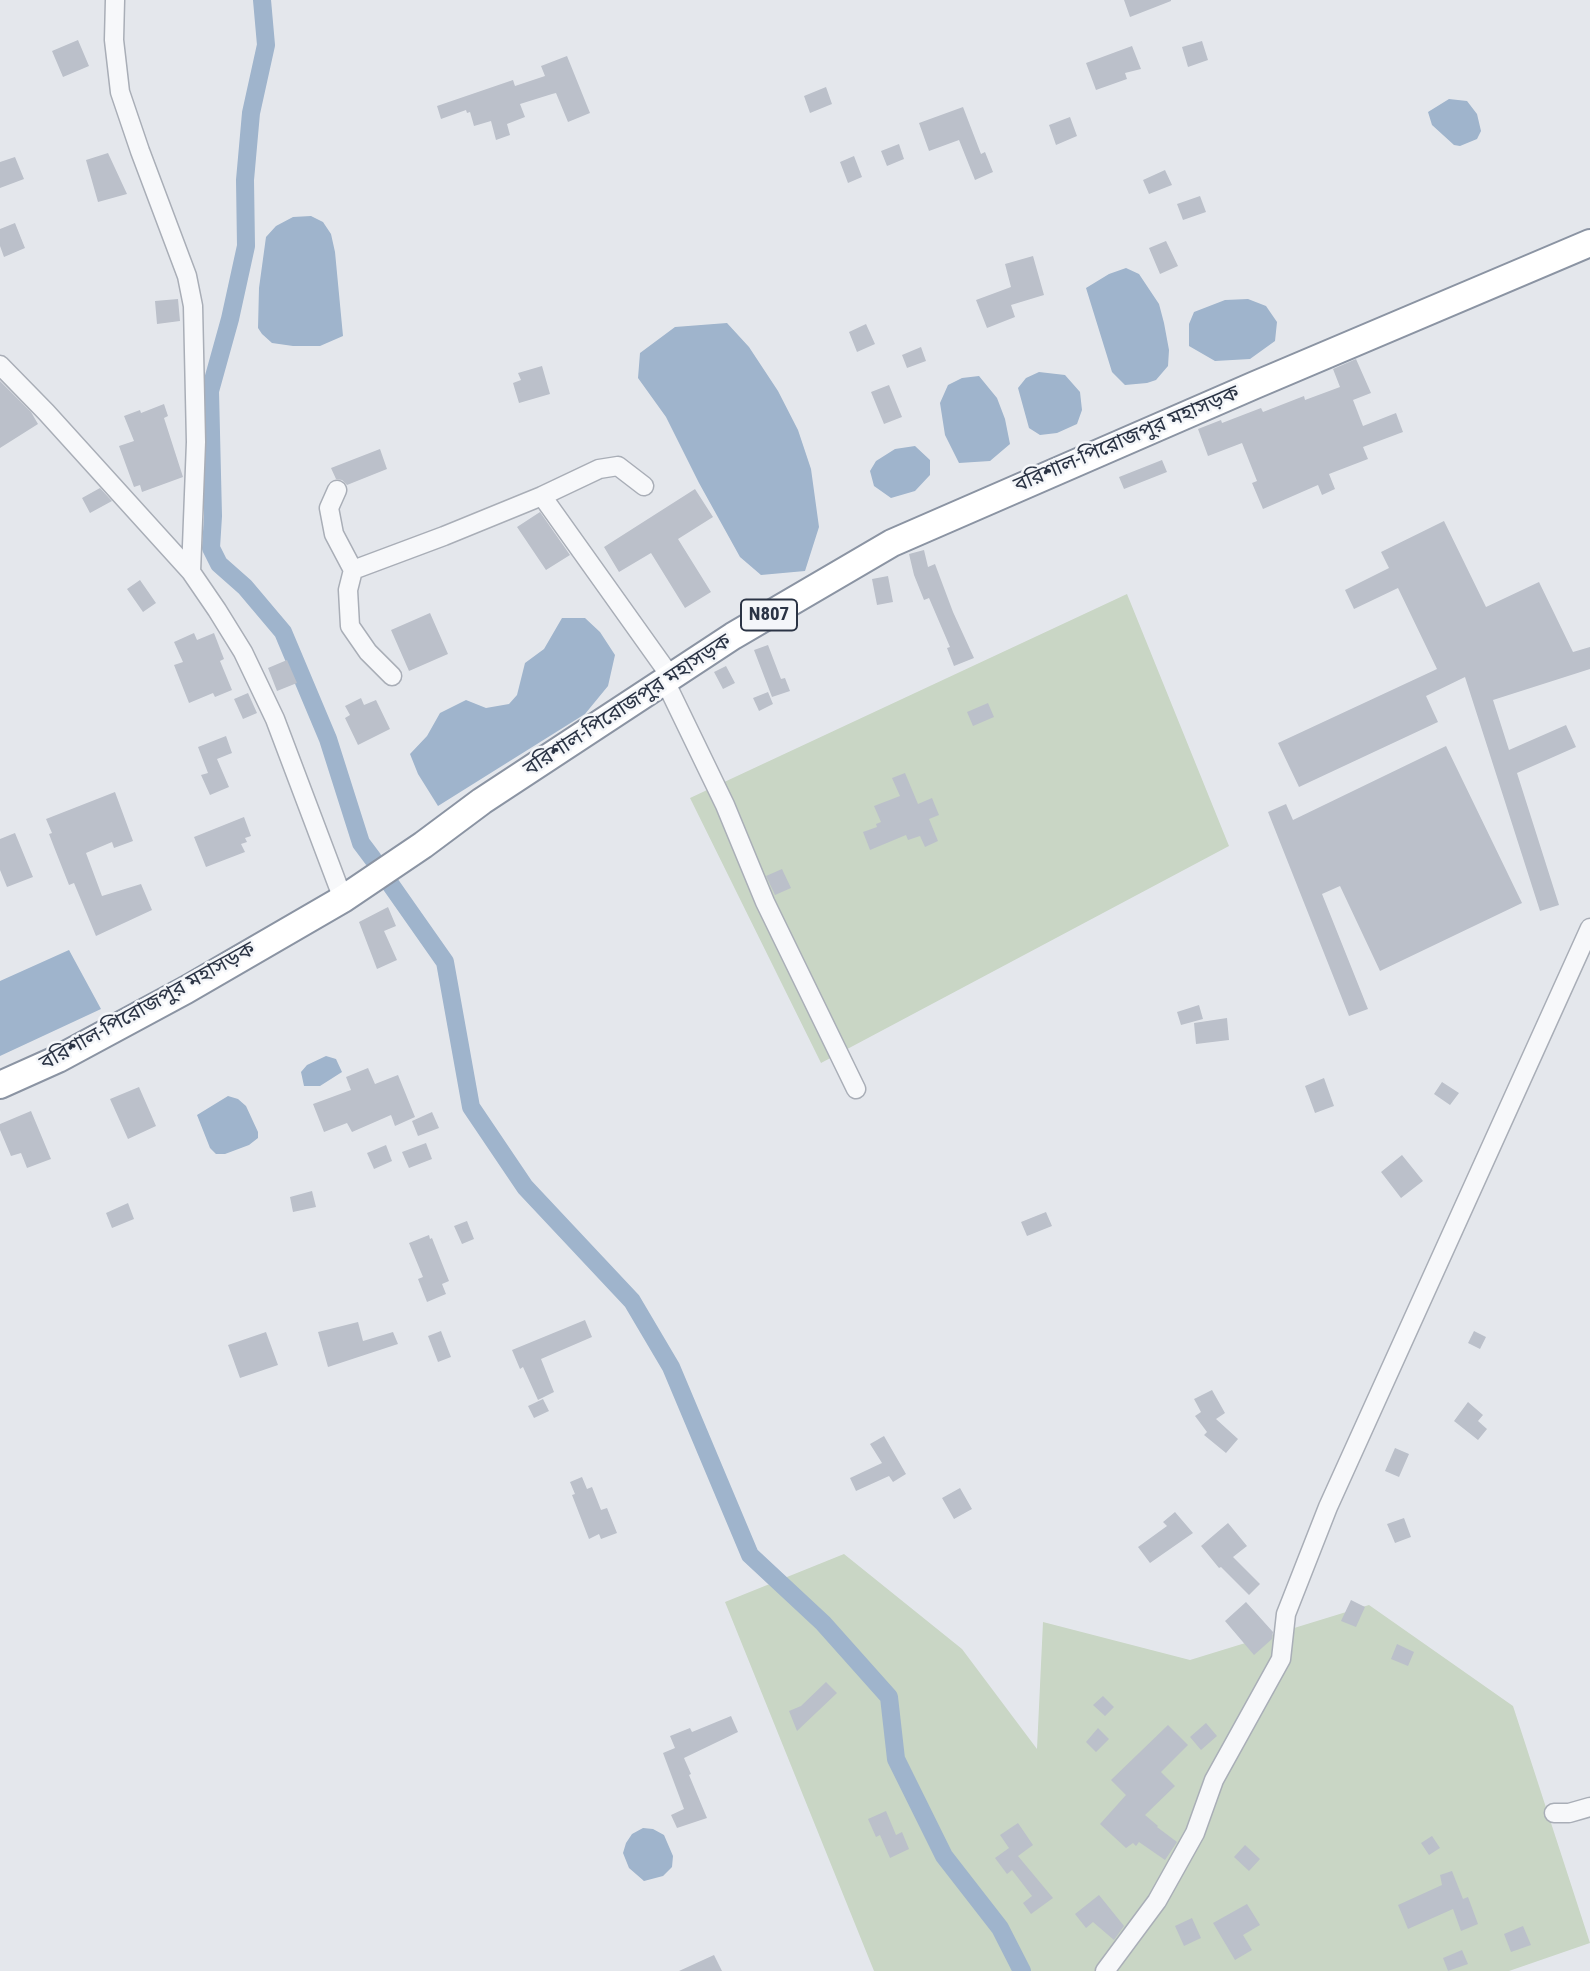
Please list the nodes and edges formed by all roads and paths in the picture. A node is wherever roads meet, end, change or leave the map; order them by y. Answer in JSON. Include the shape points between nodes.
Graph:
{"nodes":[{"id":1,"x":115,"y":0,"type":"edge"},
{"id":2,"x":1590,"y":243,"type":"edge"},
{"id":3,"x":0,"y":365,"type":"edge"},
{"id":4,"x":644,"y":486,"type":"dead end"},
{"id":5,"x":337,"y":491,"type":"dead end"},
{"id":6,"x":542,"y":496,"type":"junction"},
{"id":7,"x":353,"y":570,"type":"junction"},
{"id":8,"x":191,"y":572,"type":"junction"},
{"id":9,"x":392,"y":676,"type":"dead end"},
{"id":10,"x":668,"y":679,"type":"junction"},
{"id":11,"x":343,"y":899,"type":"junction"},
{"id":12,"x":1590,"y":928,"type":"edge"},
{"id":13,"x":0,"y":1085,"type":"edge"},
{"id":14,"x":856,"y":1089,"type":"dead end"},
{"id":15,"x":1590,"y":1807,"type":"edge"},
{"id":16,"x":1554,"y":1813,"type":"dead end"},
{"id":17,"x":1105,"y":1971,"type":"edge"}],
"edges":[{"from":1,"to":8,"type":"street","via":[[120,92],[187,276],[192,306],[196,442]]},
{"from":2,"to":10,"type":"highway","name":"বরিশাল-পিরোজপুর মহাসড়ক","number":"N807","via":[[892,542]]},
{"from":3,"to":8,"type":"street"},
{"from":4,"to":6,"type":"street","via":[[618,466],[599,469]]},
{"from":5,"to":7,"type":"street","via":[[329,508],[334,534]]},
{"from":6,"to":7,"type":"street"},
{"from":6,"to":10,"type":"street"},
{"from":7,"to":9,"type":"street","via":[[348,590],[351,626]]},
{"from":8,"to":11,"type":"street","via":[[243,652],[275,719]]},
{"from":10,"to":11,"type":"highway","name":"বরিশাল-পিরোজপুর মহাসড়ক","number":"N807"},
{"from":10,"to":14,"type":"street","via":[[765,902]]},
{"from":11,"to":13,"type":"highway","name":"বরিশাল-পিরোজপুর মহাসড়ক","number":"N807","via":[[186,990]]},
{"from":12,"to":17,"type":"street","via":[[1328,1507],[1286,1614],[1281,1658],[1214,1780],[1195,1833],[1157,1901]]},
{"from":15,"to":16,"type":"street"}]}
